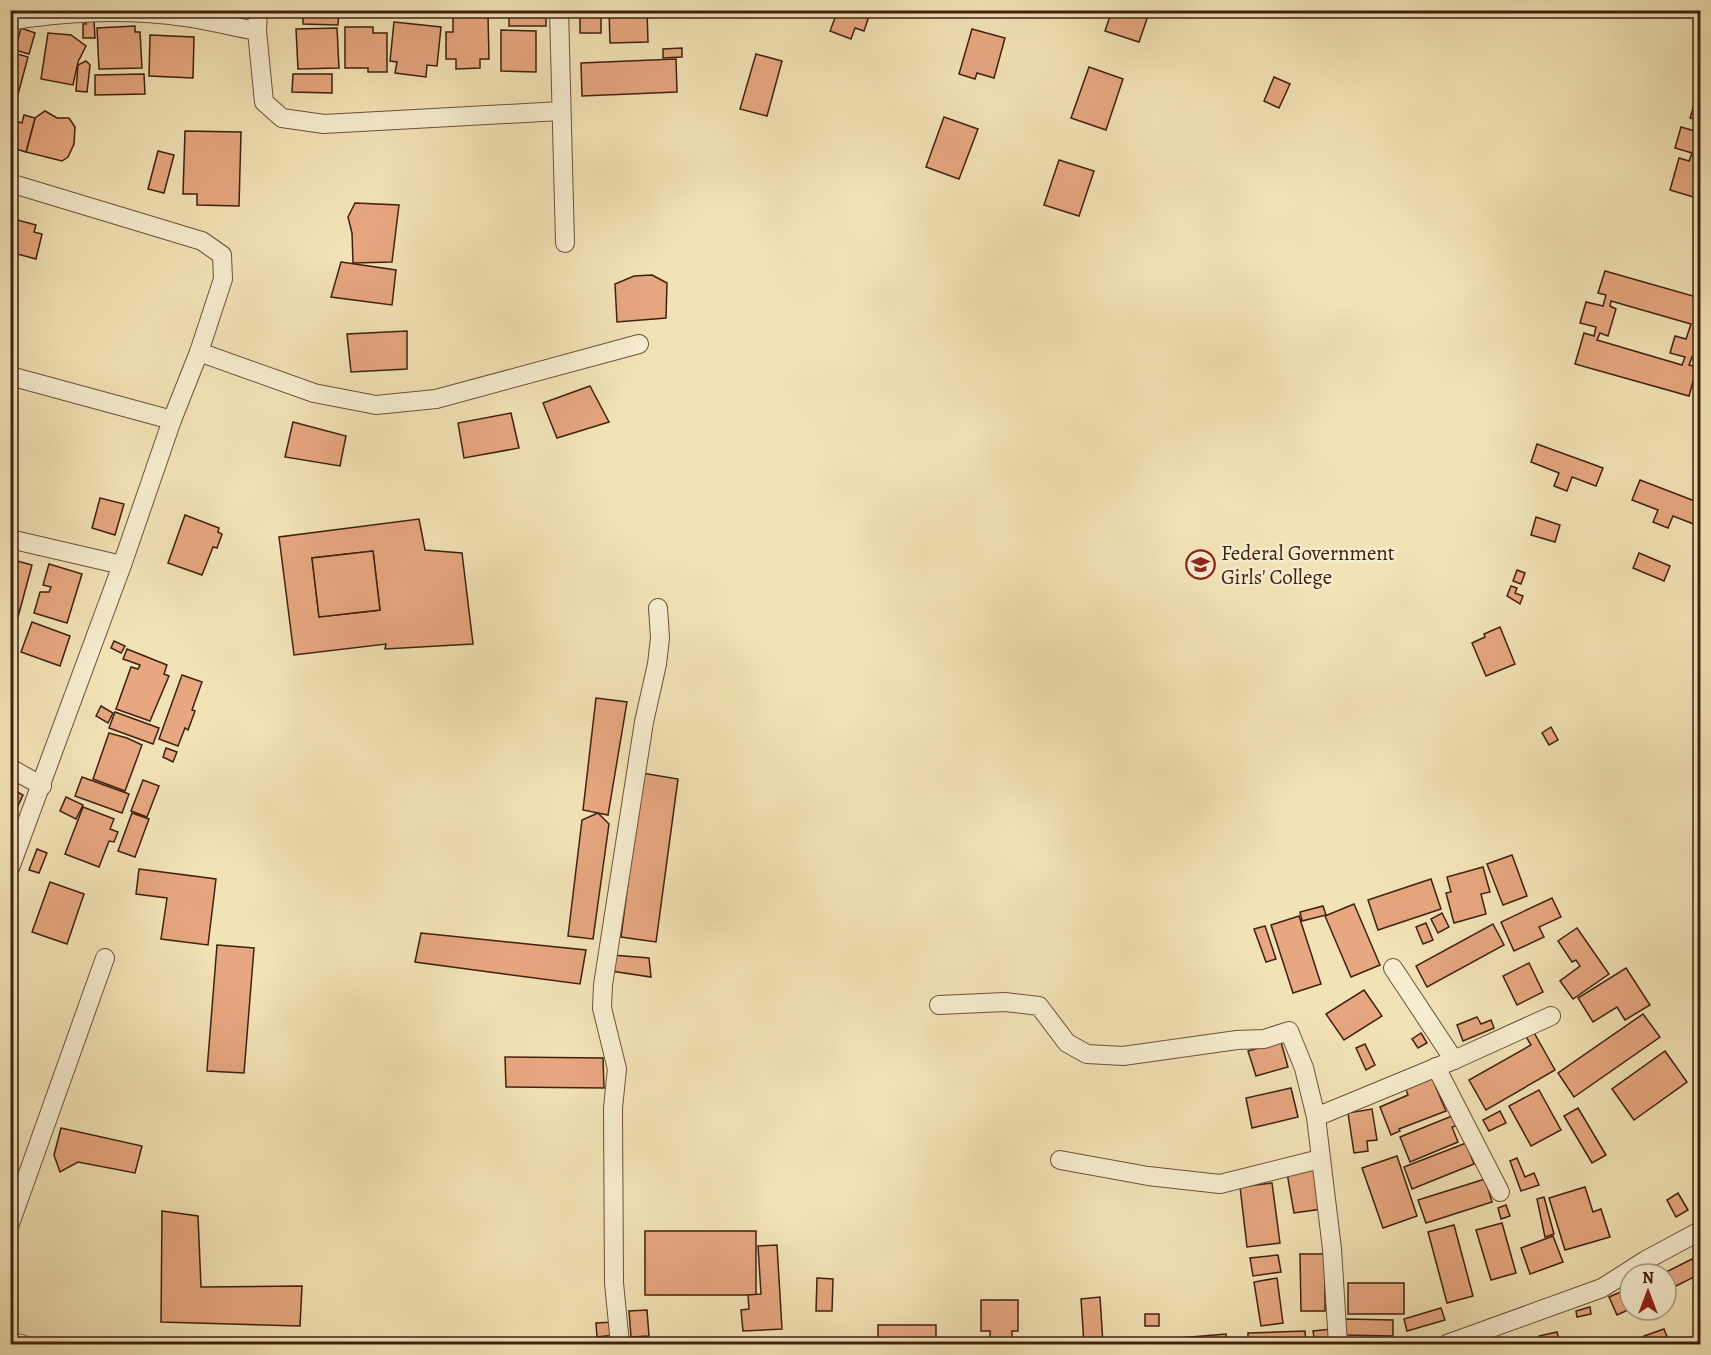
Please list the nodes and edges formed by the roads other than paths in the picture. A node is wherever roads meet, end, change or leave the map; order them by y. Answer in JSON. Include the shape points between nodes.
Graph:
{"nodes":[{"id":1,"x":258,"y":10,"type":"edge"},
{"id":2,"x":559,"y":10,"type":"edge"},
{"id":3,"x":10,"y":21,"type":"edge"},
{"id":4,"x":257,"y":31,"type":"junction"},
{"id":5,"x":561,"y":111,"type":"junction"},
{"id":6,"x":10,"y":183,"type":"edge"},
{"id":7,"x":565,"y":243,"type":"dead end"},
{"id":8,"x":639,"y":344,"type":"dead end"},
{"id":9,"x":199,"y":352,"type":"junction"},
{"id":10,"x":10,"y":376,"type":"edge"},
{"id":11,"x":172,"y":420,"type":"junction"},
{"id":12,"x":10,"y":538,"type":"edge"},
{"id":13,"x":122,"y":565,"type":"junction"},
{"id":14,"x":658,"y":608,"type":"dead end"},
{"id":15,"x":10,"y":768,"type":"edge"},
{"id":16,"x":42,"y":786,"type":"junction"},
{"id":17,"x":10,"y":868,"type":"edge"},
{"id":18,"x":105,"y":958,"type":"dead end"},
{"id":19,"x":1393,"y":968,"type":"dead end"},
{"id":20,"x":939,"y":1005,"type":"dead end"},
{"id":21,"x":1551,"y":1016,"type":"dead end"},
{"id":22,"x":1445,"y":1063,"type":"junction"},
{"id":23,"x":1316,"y":1117,"type":"junction"},
{"id":24,"x":1320,"y":1159,"type":"junction"},
{"id":25,"x":1060,"y":1160,"type":"dead end"},
{"id":26,"x":1500,"y":1192,"type":"dead end"},
{"id":27,"x":10,"y":1224,"type":"edge"},
{"id":28,"x":1701,"y":1231,"type":"edge"},
{"id":29,"x":10,"y":1342,"type":"edge"},
{"id":30,"x":22,"y":1344,"type":"edge"},
{"id":31,"x":620,"y":1344,"type":"edge"},
{"id":32,"x":1338,"y":1344,"type":"edge"},
{"id":33,"x":1447,"y":1344,"type":"edge"}],
"edges":[{"from":1,"to":4,"type":"street"},
{"from":2,"to":5,"type":"street"},
{"from":3,"to":4,"type":"street","via":[[48,14],[114,12],[184,17]]},
{"from":4,"to":5,"type":"street","via":[[264,102],[282,118],[324,124]]},
{"from":5,"to":7,"type":"street"},
{"from":6,"to":9,"type":"street","via":[[202,241],[222,255],[224,279]]},
{"from":8,"to":9,"type":"street","via":[[436,399],[376,405],[314,393]]},
{"from":9,"to":11,"type":"street"},
{"from":10,"to":11,"type":"street"},
{"from":11,"to":13,"type":"street"},
{"from":12,"to":13,"type":"street"},
{"from":13,"to":16,"type":"street"},
{"from":14,"to":31,"type":"street","via":[[657,664],[644,722],[603,986],[602,1008],[617,1069],[613,1108],[614,1283]]},
{"from":15,"to":16,"type":"street"},
{"from":16,"to":17,"type":"street"},
{"from":18,"to":27,"type":"street"},
{"from":19,"to":22,"type":"street"},
{"from":20,"to":23,"type":"street","via":[[1005,1002],[1038,1006],[1067,1043],[1087,1054],[1123,1056],[1264,1039],[1289,1031],[1304,1068]]},
{"from":21,"to":22,"type":"street"},
{"from":22,"to":23,"type":"street"},
{"from":22,"to":26,"type":"street"},
{"from":23,"to":24,"type":"street"},
{"from":24,"to":25,"type":"street","via":[[1220,1184]]},
{"from":24,"to":32,"type":"street","via":[[1332,1250]]},
{"from":28,"to":33,"type":"street","via":[[1602,1288]]},
{"from":29,"to":30,"type":"street"}]}
